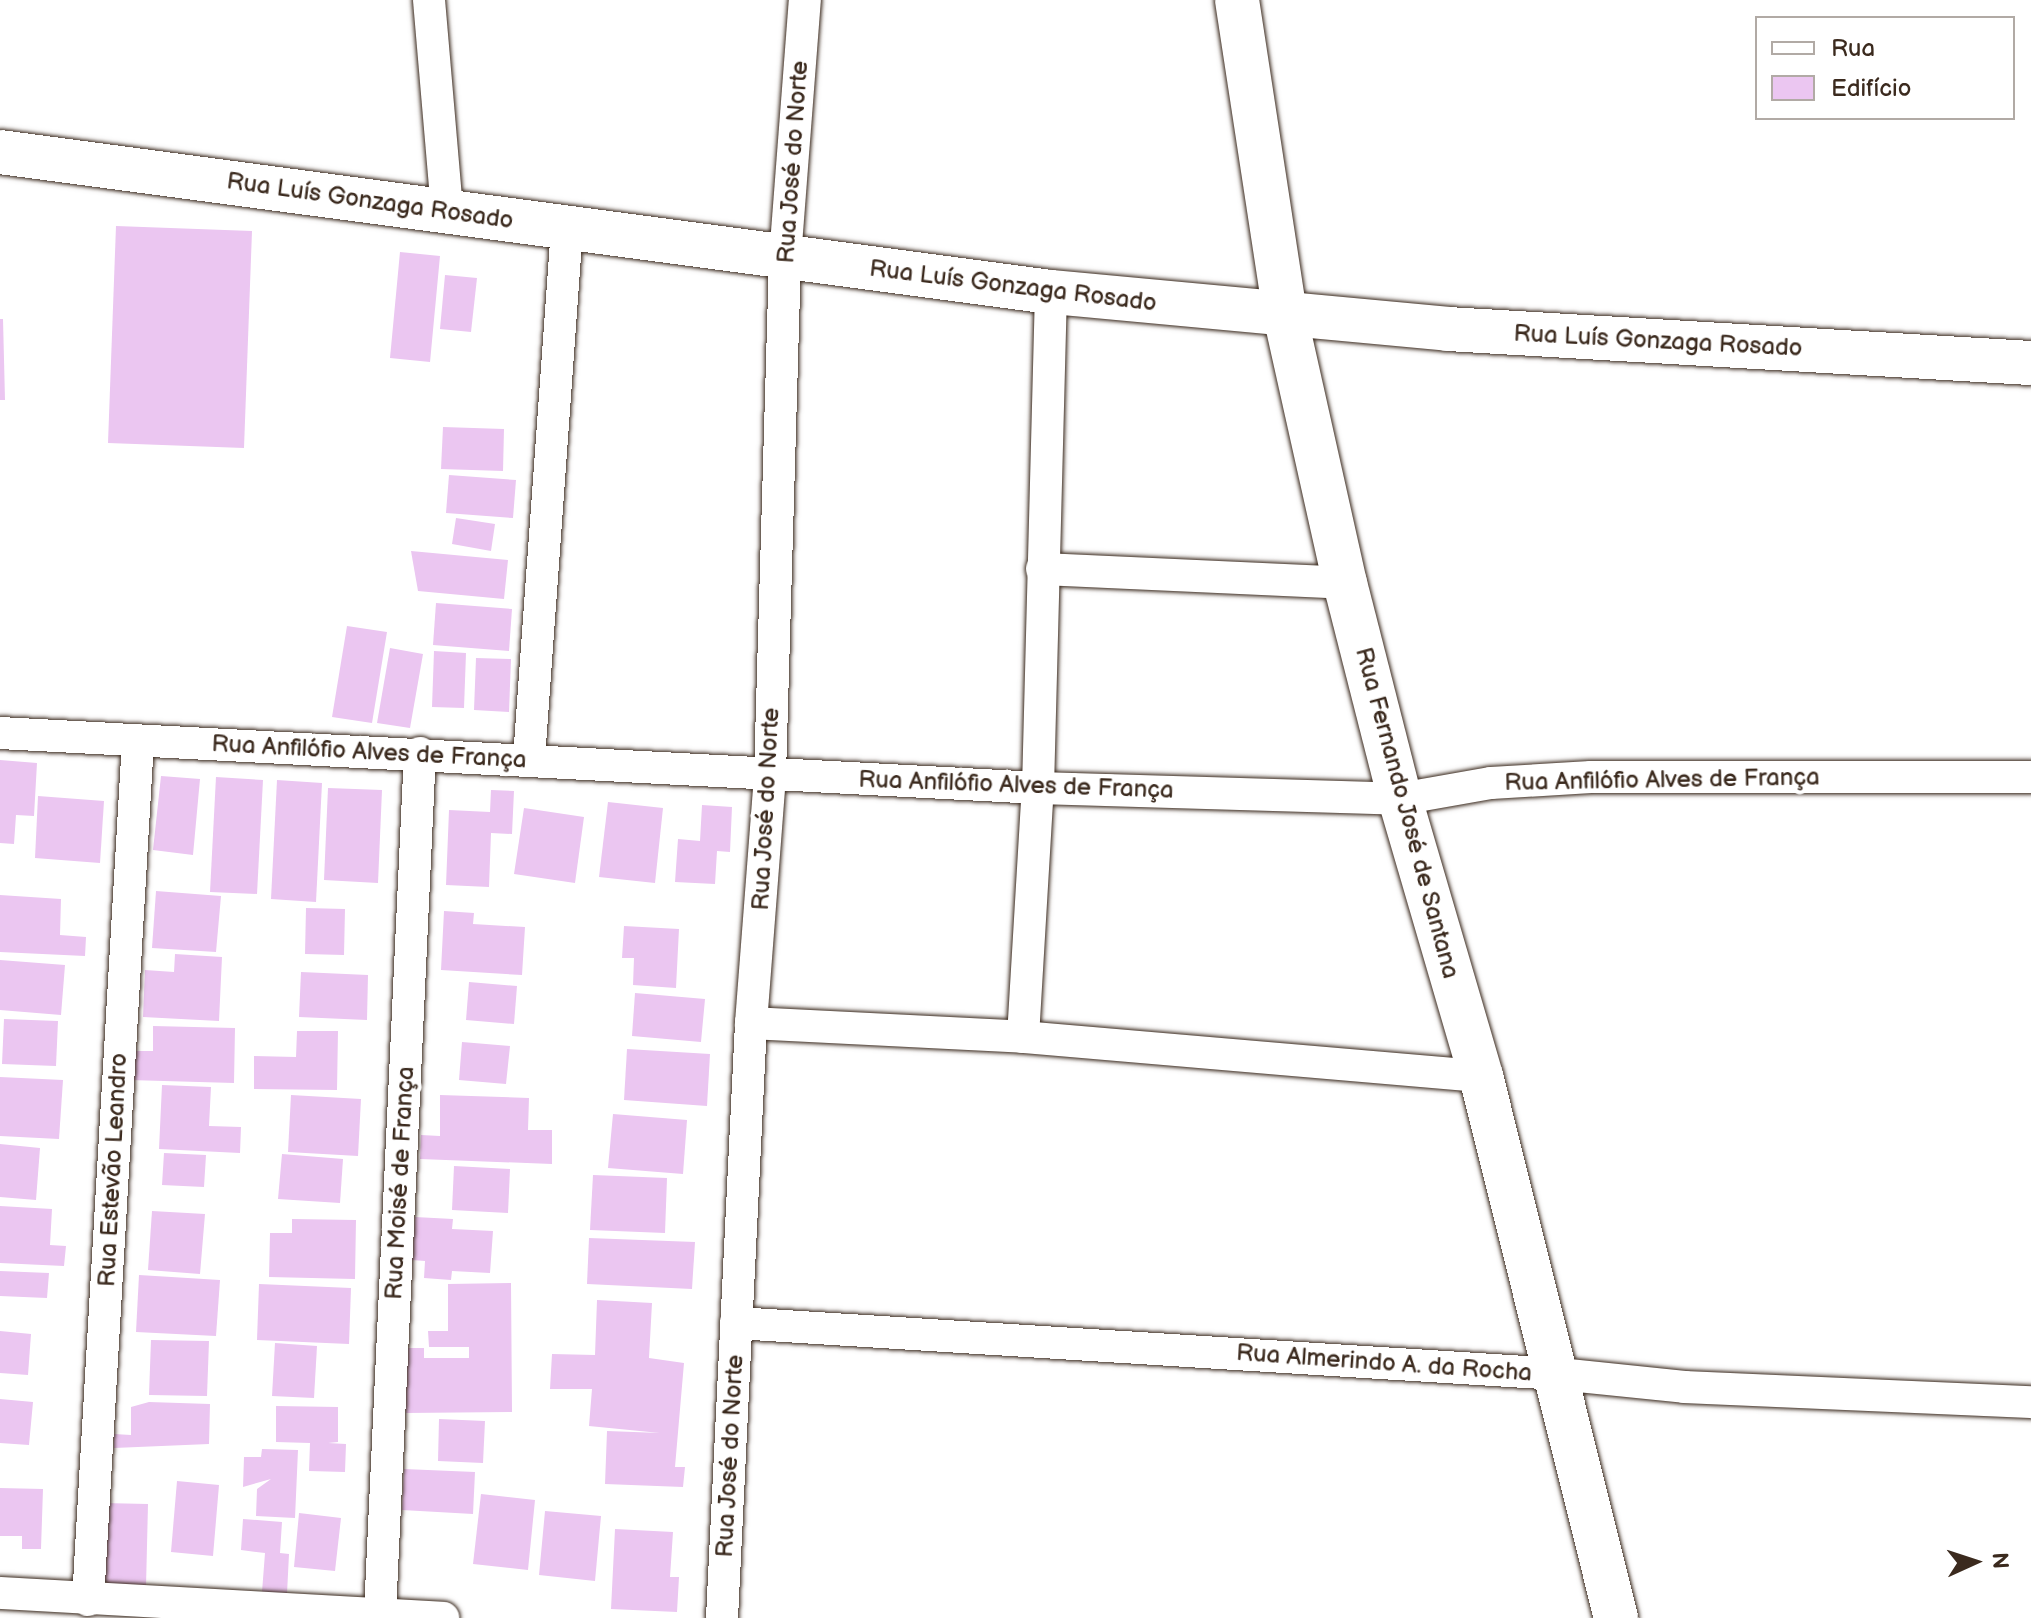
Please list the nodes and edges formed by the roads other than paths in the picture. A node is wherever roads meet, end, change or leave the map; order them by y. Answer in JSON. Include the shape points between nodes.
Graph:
{"nodes":[{"id":1,"x":429,"y":0,"type":"edge"},
{"id":2,"x":805,"y":0,"type":"edge"},
{"id":3,"x":1237,"y":0,"type":"edge"},
{"id":4,"x":0,"y":152,"type":"edge"},
{"id":5,"x":447,"y":212,"type":"junction"},
{"id":6,"x":567,"y":228,"type":"junction"},
{"id":7,"x":785,"y":258,"type":"junction"},
{"id":8,"x":1051,"y":292,"type":"junction"},
{"id":9,"x":1285,"y":315,"type":"junction"},
{"id":10,"x":2031,"y":363,"type":"edge"},
{"id":11,"x":1042,"y":569,"type":"junction"},
{"id":12,"x":1345,"y":583,"type":"junction"},
{"id":13,"x":0,"y":733,"type":"edge"},
{"id":14,"x":138,"y":741,"type":"junction"},
{"id":15,"x":420,"y":753,"type":"junction"},
{"id":16,"x":529,"y":759,"type":"junction"},
{"id":17,"x":770,"y":775,"type":"junction"},
{"id":18,"x":2031,"y":777,"type":"edge"},
{"id":19,"x":1038,"y":788,"type":"junction"},
{"id":20,"x":1400,"y":799,"type":"junction"},
{"id":21,"x":751,"y":1023,"type":"junction"},
{"id":22,"x":1023,"y":1037,"type":"junction"},
{"id":23,"x":1481,"y":1076,"type":"junction"},
{"id":24,"x":736,"y":1323,"type":"junction"},
{"id":25,"x":1559,"y":1374,"type":"junction"},
{"id":26,"x":2031,"y":1402,"type":"edge"},
{"id":27,"x":0,"y":1593,"type":"edge"},
{"id":28,"x":88,"y":1600,"type":"junction"},
{"id":29,"x":380,"y":1613,"type":"junction"},
{"id":30,"x":443,"y":1618,"type":"edge"},
{"id":31,"x":722,"y":1618,"type":"edge"},
{"id":32,"x":1616,"y":1618,"type":"edge"}],
"edges":[{"from":1,"to":5,"type":"street"},
{"from":2,"to":7,"type":"street","name":"Rua José do Norte"},
{"from":3,"to":9,"type":"street","name":"Rua Fernando José de Santana"},
{"from":4,"to":5,"type":"street","name":"Rua Luís Gonzaga Rosado"},
{"from":5,"to":6,"type":"street","name":"Rua Luís Gonzaga Rosado"},
{"from":6,"to":7,"type":"street","name":"Rua Luís Gonzaga Rosado"},
{"from":6,"to":16,"type":"street"},
{"from":7,"to":8,"type":"street","name":"Rua Luís Gonzaga Rosado"},
{"from":7,"to":17,"type":"street","name":"Rua José do Norte"},
{"from":8,"to":9,"type":"street","name":"Rua Luís Gonzaga Rosado"},
{"from":8,"to":11,"type":"street"},
{"from":9,"to":10,"type":"street","name":"Rua Luís Gonzaga Rosado"},
{"from":9,"to":12,"type":"street","name":"Rua Fernando José de Santana"},
{"from":11,"to":12,"type":"street"},
{"from":11,"to":19,"type":"street"},
{"from":12,"to":20,"type":"street","name":"Rua Fernando José de Santana"},
{"from":13,"to":14,"type":"street","name":"Rua Anfilófio Alves de França"},
{"from":14,"to":15,"type":"street","name":"Rua Anfilófio Alves de França"},
{"from":14,"to":28,"type":"street","name":"Rua Estevão Leandro"},
{"from":15,"to":16,"type":"street","name":"Rua Anfilófio Alves de França"},
{"from":15,"to":29,"type":"street","name":"Rua Moisé de França"},
{"from":16,"to":17,"type":"street","name":"Rua Anfilófio Alves de França"},
{"from":17,"to":19,"type":"street","name":"Rua Anfilófio Alves de França"},
{"from":17,"to":21,"type":"street","name":"Rua José do Norte"},
{"from":18,"to":20,"type":"street","name":"Rua Anfilófio Alves de França","via":[[1591,777],[1491,783]]},
{"from":19,"to":20,"type":"street","name":"Rua Anfilófio Alves de França"},
{"from":19,"to":22,"type":"street"},
{"from":20,"to":23,"type":"street","name":"Rua Fernando José de Santana"},
{"from":21,"to":22,"type":"street"},
{"from":21,"to":24,"type":"street","name":"Rua José do Norte"},
{"from":22,"to":23,"type":"street"},
{"from":23,"to":25,"type":"street","name":"Rua Fernando José de Santana"},
{"from":24,"to":25,"type":"street","name":"Rua Almerindo A. da Rocha"},
{"from":24,"to":31,"type":"street","name":"Rua José do Norte"},
{"from":25,"to":26,"type":"street","name":"Rua Almerindo A. da Rocha","via":[[1684,1387]]},
{"from":25,"to":32,"type":"street","name":"Rua Fernando José de Santana"},
{"from":27,"to":28,"type":"street"},
{"from":28,"to":29,"type":"street"},
{"from":29,"to":30,"type":"street"}]}
